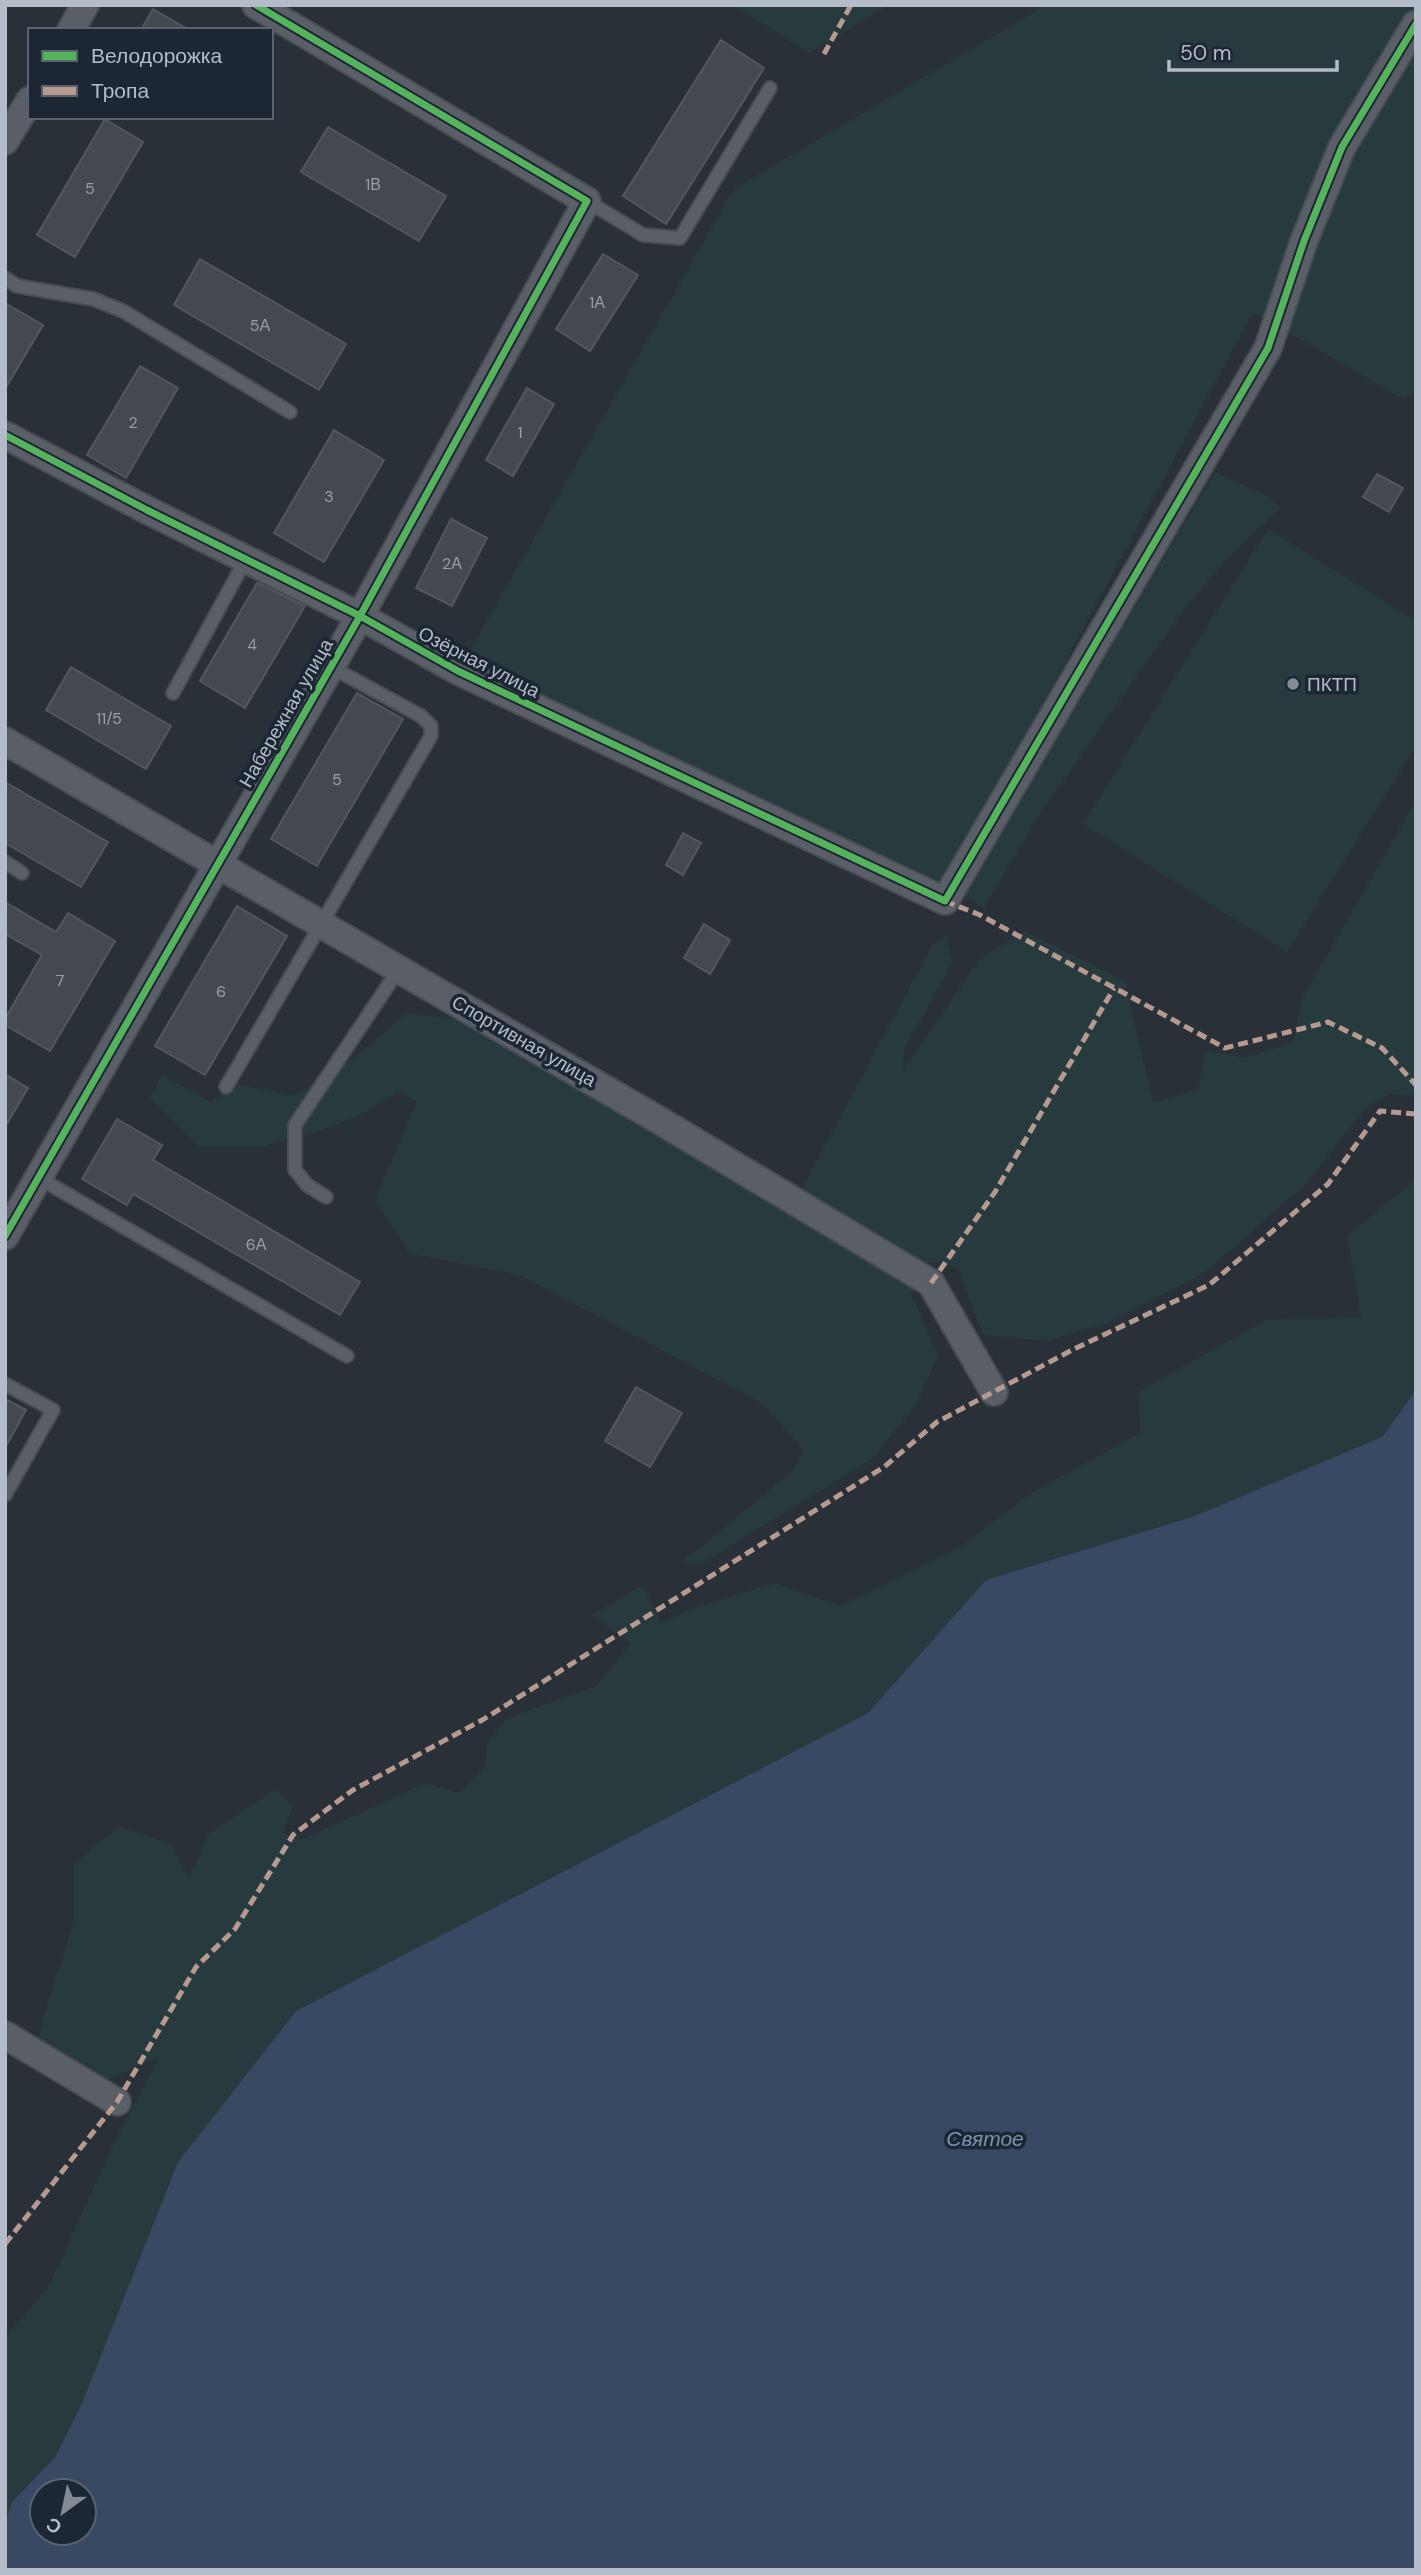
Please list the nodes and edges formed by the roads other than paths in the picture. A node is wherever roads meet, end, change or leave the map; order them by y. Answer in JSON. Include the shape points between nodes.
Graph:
{"nodes":[{"id":1,"x":85,"y":5,"type":"edge"},
{"id":2,"x":256,"y":5,"type":"edge"},
{"id":3,"x":1416,"y":24,"type":"edge"},
{"id":4,"x":72,"y":28,"type":"edge"},
{"id":5,"x":770,"y":88,"type":"dead end"},
{"id":6,"x":28,"y":103,"type":"edge"},
{"id":7,"x":5,"y":141,"type":"edge"},
{"id":8,"x":587,"y":201,"type":"junction"},
{"id":9,"x":5,"y":278,"type":"edge"},
{"id":10,"x":290,"y":412,"type":"dead end"},
{"id":11,"x":5,"y":435,"type":"edge"},
{"id":12,"x":246,"y":559,"type":"junction"},
{"id":13,"x":360,"y":616,"type":"junction"},
{"id":14,"x":331,"y":667,"type":"junction"},
{"id":15,"x":173,"y":693,"type":"dead end"},
{"id":16,"x":5,"y":741,"type":"edge"},
{"id":17,"x":5,"y":862,"type":"edge"},
{"id":18,"x":219,"y":864,"type":"junction"},
{"id":19,"x":22,"y":873,"type":"dead end"},
{"id":20,"x":322,"y":924,"type":"junction"},
{"id":21,"x":400,"y":969,"type":"junction"},
{"id":22,"x":226,"y":1087,"type":"dead end"},
{"id":23,"x":39,"y":1178,"type":"junction"},
{"id":24,"x":326,"y":1196,"type":"dead end"},
{"id":25,"x":5,"y":1237,"type":"edge"},
{"id":26,"x":347,"y":1356,"type":"dead end"},
{"id":27,"x":5,"y":1384,"type":"edge"},
{"id":28,"x":993,"y":1392,"type":"dead end"},
{"id":29,"x":5,"y":1495,"type":"edge"},
{"id":30,"x":5,"y":2035,"type":"edge"},
{"id":31,"x":117,"y":2102,"type":"dead end"}],
"edges":[{"from":1,"to":4,"type":"street"},
{"from":2,"to":8,"type":"street"},
{"from":3,"to":13,"type":"street","name":"Озёрная улица","via":[[1342,147],[1268,348],[945,901],[458,671]]},
{"from":5,"to":8,"type":"lane","via":[[680,238],[643,235]]},
{"from":6,"to":7,"type":"street"},
{"from":8,"to":13,"type":"street","name":"Набережная улица"},
{"from":9,"to":10,"type":"lane","via":[[18,286],[93,299],[123,311]]},
{"from":11,"to":12,"type":"street","name":"Озёрная улица"},
{"from":12,"to":13,"type":"street","name":"Озёрная улица"},
{"from":12,"to":15,"type":"lane"},
{"from":13,"to":14,"type":"street","name":"Набережная улица"},
{"from":14,"to":18,"type":"street","name":"Набережная улица"},
{"from":14,"to":20,"type":"lane","via":[[421,716],[431,726],[431,736]]},
{"from":16,"to":18,"type":"street","name":"Спортивная улица"},
{"from":17,"to":19,"type":"lane"},
{"from":18,"to":20,"type":"street","name":"Спортивная улица"},
{"from":18,"to":23,"type":"street","name":"Набережная улица"},
{"from":20,"to":21,"type":"street","name":"Спортивная улица"},
{"from":20,"to":22,"type":"lane"},
{"from":21,"to":24,"type":"lane","via":[[295,1125],[295,1170],[307,1185]]},
{"from":21,"to":28,"type":"street","name":"Спортивная улица","via":[[932,1283]]},
{"from":23,"to":25,"type":"street","name":"Набережная улица"},
{"from":23,"to":26,"type":"lane"},
{"from":27,"to":29,"type":"lane","via":[[53,1410]]},
{"from":30,"to":31,"type":"street"}]}
